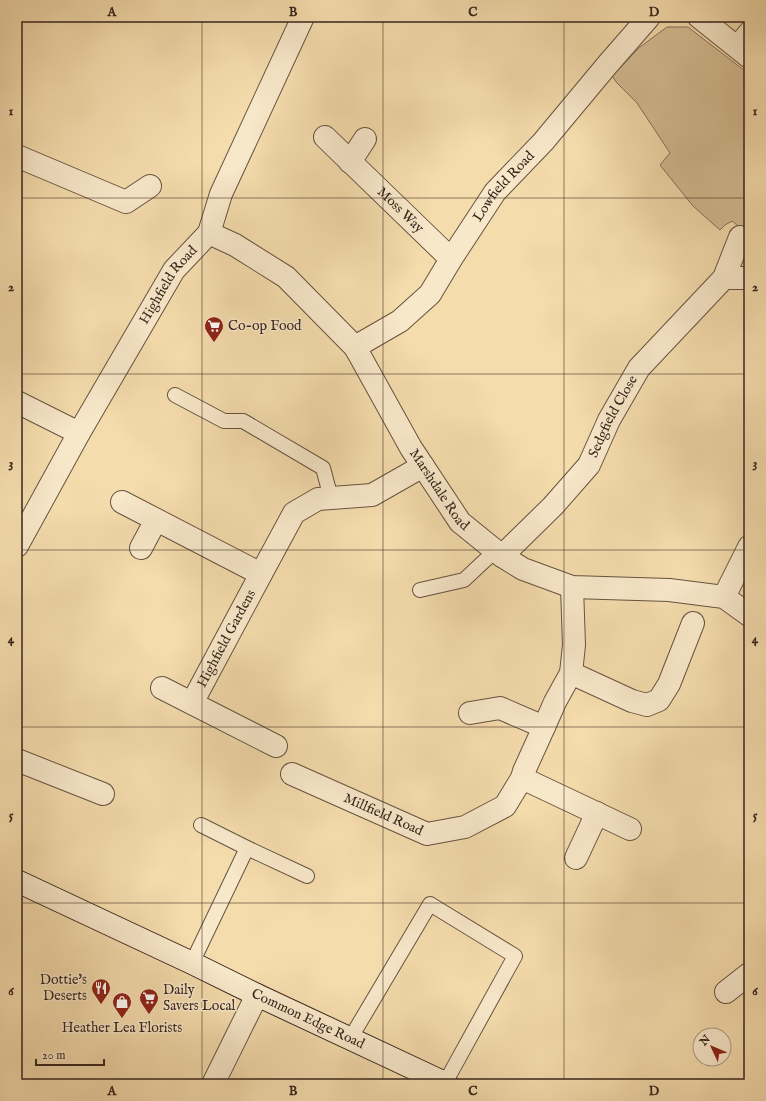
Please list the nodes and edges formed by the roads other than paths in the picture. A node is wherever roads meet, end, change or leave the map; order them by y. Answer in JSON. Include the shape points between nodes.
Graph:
{"nodes":[{"id":1,"x":303,"y":17,"type":"edge"},
{"id":2,"x":649,"y":17,"type":"edge"},
{"id":3,"x":699,"y":17,"type":"edge"},
{"id":4,"x":749,"y":27,"type":"edge"},
{"id":5,"x":742,"y":51,"type":"edge"},
{"id":6,"x":325,"y":137,"type":"dead end"},
{"id":7,"x":365,"y":139,"type":"dead end"},
{"id":8,"x":17,"y":156,"type":"edge"},
{"id":9,"x":350,"y":162,"type":"junction"},
{"id":10,"x":150,"y":186,"type":"dead end"},
{"id":11,"x":209,"y":233,"type":"junction"},
{"id":12,"x":740,"y":237,"type":"dead end"},
{"id":13,"x":451,"y":259,"type":"junction"},
{"id":14,"x":724,"y":278,"type":"junction"},
{"id":15,"x":749,"y":278,"type":"edge"},
{"id":16,"x":355,"y":347,"type":"junction"},
{"id":17,"x":175,"y":395,"type":"dead end"},
{"id":18,"x":17,"y":402,"type":"edge"},
{"id":19,"x":79,"y":432,"type":"junction"},
{"id":20,"x":423,"y":466,"type":"junction"},
{"id":21,"x":331,"y":498,"type":"junction"},
{"id":22,"x":122,"y":502,"type":"dead end"},
{"id":23,"x":156,"y":520,"type":"junction"},
{"id":24,"x":17,"y":546,"type":"edge"},
{"id":25,"x":749,"y":546,"type":"edge"},
{"id":26,"x":141,"y":548,"type":"dead end"},
{"id":27,"x":499,"y":553,"type":"junction"},
{"id":28,"x":261,"y":574,"type":"junction"},
{"id":29,"x":572,"y":588,"type":"junction"},
{"id":30,"x":420,"y":590,"type":"dead end"},
{"id":31,"x":724,"y":597,"type":"junction"},
{"id":32,"x":749,"y":615,"type":"edge"},
{"id":33,"x":693,"y":623,"type":"dead end"},
{"id":34,"x":571,"y":673,"type":"junction"},
{"id":35,"x":162,"y":688,"type":"dead end"},
{"id":36,"x":192,"y":703,"type":"junction"},
{"id":37,"x":470,"y":713,"type":"dead end"},
{"id":38,"x":544,"y":727,"type":"junction"},
{"id":39,"x":276,"y":746,"type":"dead end"},
{"id":40,"x":17,"y":760,"type":"edge"},
{"id":41,"x":292,"y":774,"type":"dead end"},
{"id":42,"x":522,"y":778,"type":"junction"},
{"id":43,"x":103,"y":794,"type":"dead end"},
{"id":44,"x":597,"y":813,"type":"junction"},
{"id":45,"x":201,"y":825,"type":"dead end"},
{"id":46,"x":630,"y":829,"type":"dead end"},
{"id":47,"x":247,"y":848,"type":"junction"},
{"id":48,"x":576,"y":858,"type":"dead end"},
{"id":49,"x":307,"y":876,"type":"dead end"},
{"id":50,"x":17,"y":881,"type":"edge"},
{"id":51,"x":192,"y":963,"type":"junction"},
{"id":52,"x":749,"y":974,"type":"edge"},
{"id":53,"x":726,"y":992,"type":"dead end"},
{"id":54,"x":257,"y":995,"type":"junction"},
{"id":55,"x":350,"y":1039,"type":"junction"},
{"id":56,"x":213,"y":1084,"type":"edge"},
{"id":57,"x":446,"y":1084,"type":"edge"}],
"edges":[{"from":1,"to":11,"type":"street","name":"Highfield Road","via":[[221,194]]},
{"from":2,"to":13,"type":"street","name":"Lowfield Road","via":[[543,142],[495,192]]},
{"from":3,"to":5,"type":"street"},
{"from":4,"to":5,"type":"lane"},
{"from":6,"to":9,"type":"street","name":"Moss Way"},
{"from":7,"to":9,"type":"street"},
{"from":8,"to":10,"type":"street","via":[[126,202]]},
{"from":9,"to":13,"type":"street","name":"Moss Way"},
{"from":11,"to":16,"type":"street","name":"Marshdale Road","via":[[235,245],[286,277]]},
{"from":11,"to":19,"type":"street","name":"Highfield Road","via":[[174,270]]},
{"from":12,"to":14,"type":"street","name":"Sedgfield Close"},
{"from":13,"to":16,"type":"street","name":"Lowfield Road","via":[[430,294],[400,321]]},
{"from":14,"to":15,"type":"street"},
{"from":14,"to":27,"type":"street","name":"Sedgfield Close","via":[[639,368],[609,420],[589,465],[553,506]]},
{"from":16,"to":20,"type":"street","name":"Marshdale Road"},
{"from":17,"to":21,"type":"lane","via":[[224,421],[243,421],[323,468]]},
{"from":18,"to":19,"type":"street"},
{"from":19,"to":24,"type":"street","name":"Highfield Road"},
{"from":20,"to":21,"type":"street","name":"Highfield Gardens","via":[[372,495]]},
{"from":20,"to":27,"type":"street","name":"Marshdale Road","via":[[460,522]]},
{"from":21,"to":28,"type":"street","name":"Highfield Gardens","via":[[318,499],[294,513]]},
{"from":22,"to":23,"type":"street","name":"Highfield Gardens"},
{"from":23,"to":26,"type":"street"},
{"from":23,"to":28,"type":"street","name":"Highfield Gardens"},
{"from":25,"to":31,"type":"street"},
{"from":27,"to":29,"type":"street","name":"Marshdale Road","via":[[523,569]]},
{"from":27,"to":30,"type":"lane","via":[[464,580]]},
{"from":28,"to":36,"type":"street","name":"Highfield Gardens"},
{"from":29,"to":31,"type":"street","name":"Marshdale Road","via":[[669,590]]},
{"from":29,"to":34,"type":"street","name":"Millfield Road","via":[[574,645]]},
{"from":31,"to":32,"type":"street","name":"Marshdale Road"},
{"from":33,"to":34,"type":"street","via":[[660,700],[647,705]]},
{"from":34,"to":38,"type":"street","name":"Millfield Road"},
{"from":35,"to":36,"type":"street","name":"Highfield Gardens"},
{"from":36,"to":39,"type":"street","name":"Highfield Gardens"},
{"from":37,"to":38,"type":"street","via":[[500,708]]},
{"from":38,"to":42,"type":"street","name":"Millfield Road"},
{"from":40,"to":43,"type":"street"},
{"from":41,"to":42,"type":"street","name":"Millfield Road","via":[[428,834],[464,827],[505,806]]},
{"from":42,"to":44,"type":"street"},
{"from":44,"to":46,"type":"street"},
{"from":44,"to":48,"type":"street"},
{"from":45,"to":47,"type":"lane"},
{"from":47,"to":49,"type":"lane"},
{"from":47,"to":51,"type":"lane"},
{"from":50,"to":51,"type":"street","name":"Common Edge Road"},
{"from":51,"to":54,"type":"street","name":"Common Edge Road"},
{"from":52,"to":53,"type":"street"},
{"from":54,"to":55,"type":"street","name":"Common Edge Road"},
{"from":54,"to":56,"type":"street"},
{"from":55,"to":57,"type":"street","name":"Common Edge Road"},
{"from":55,"to":57,"type":"lane","via":[[430,904],[515,956]]}]}
